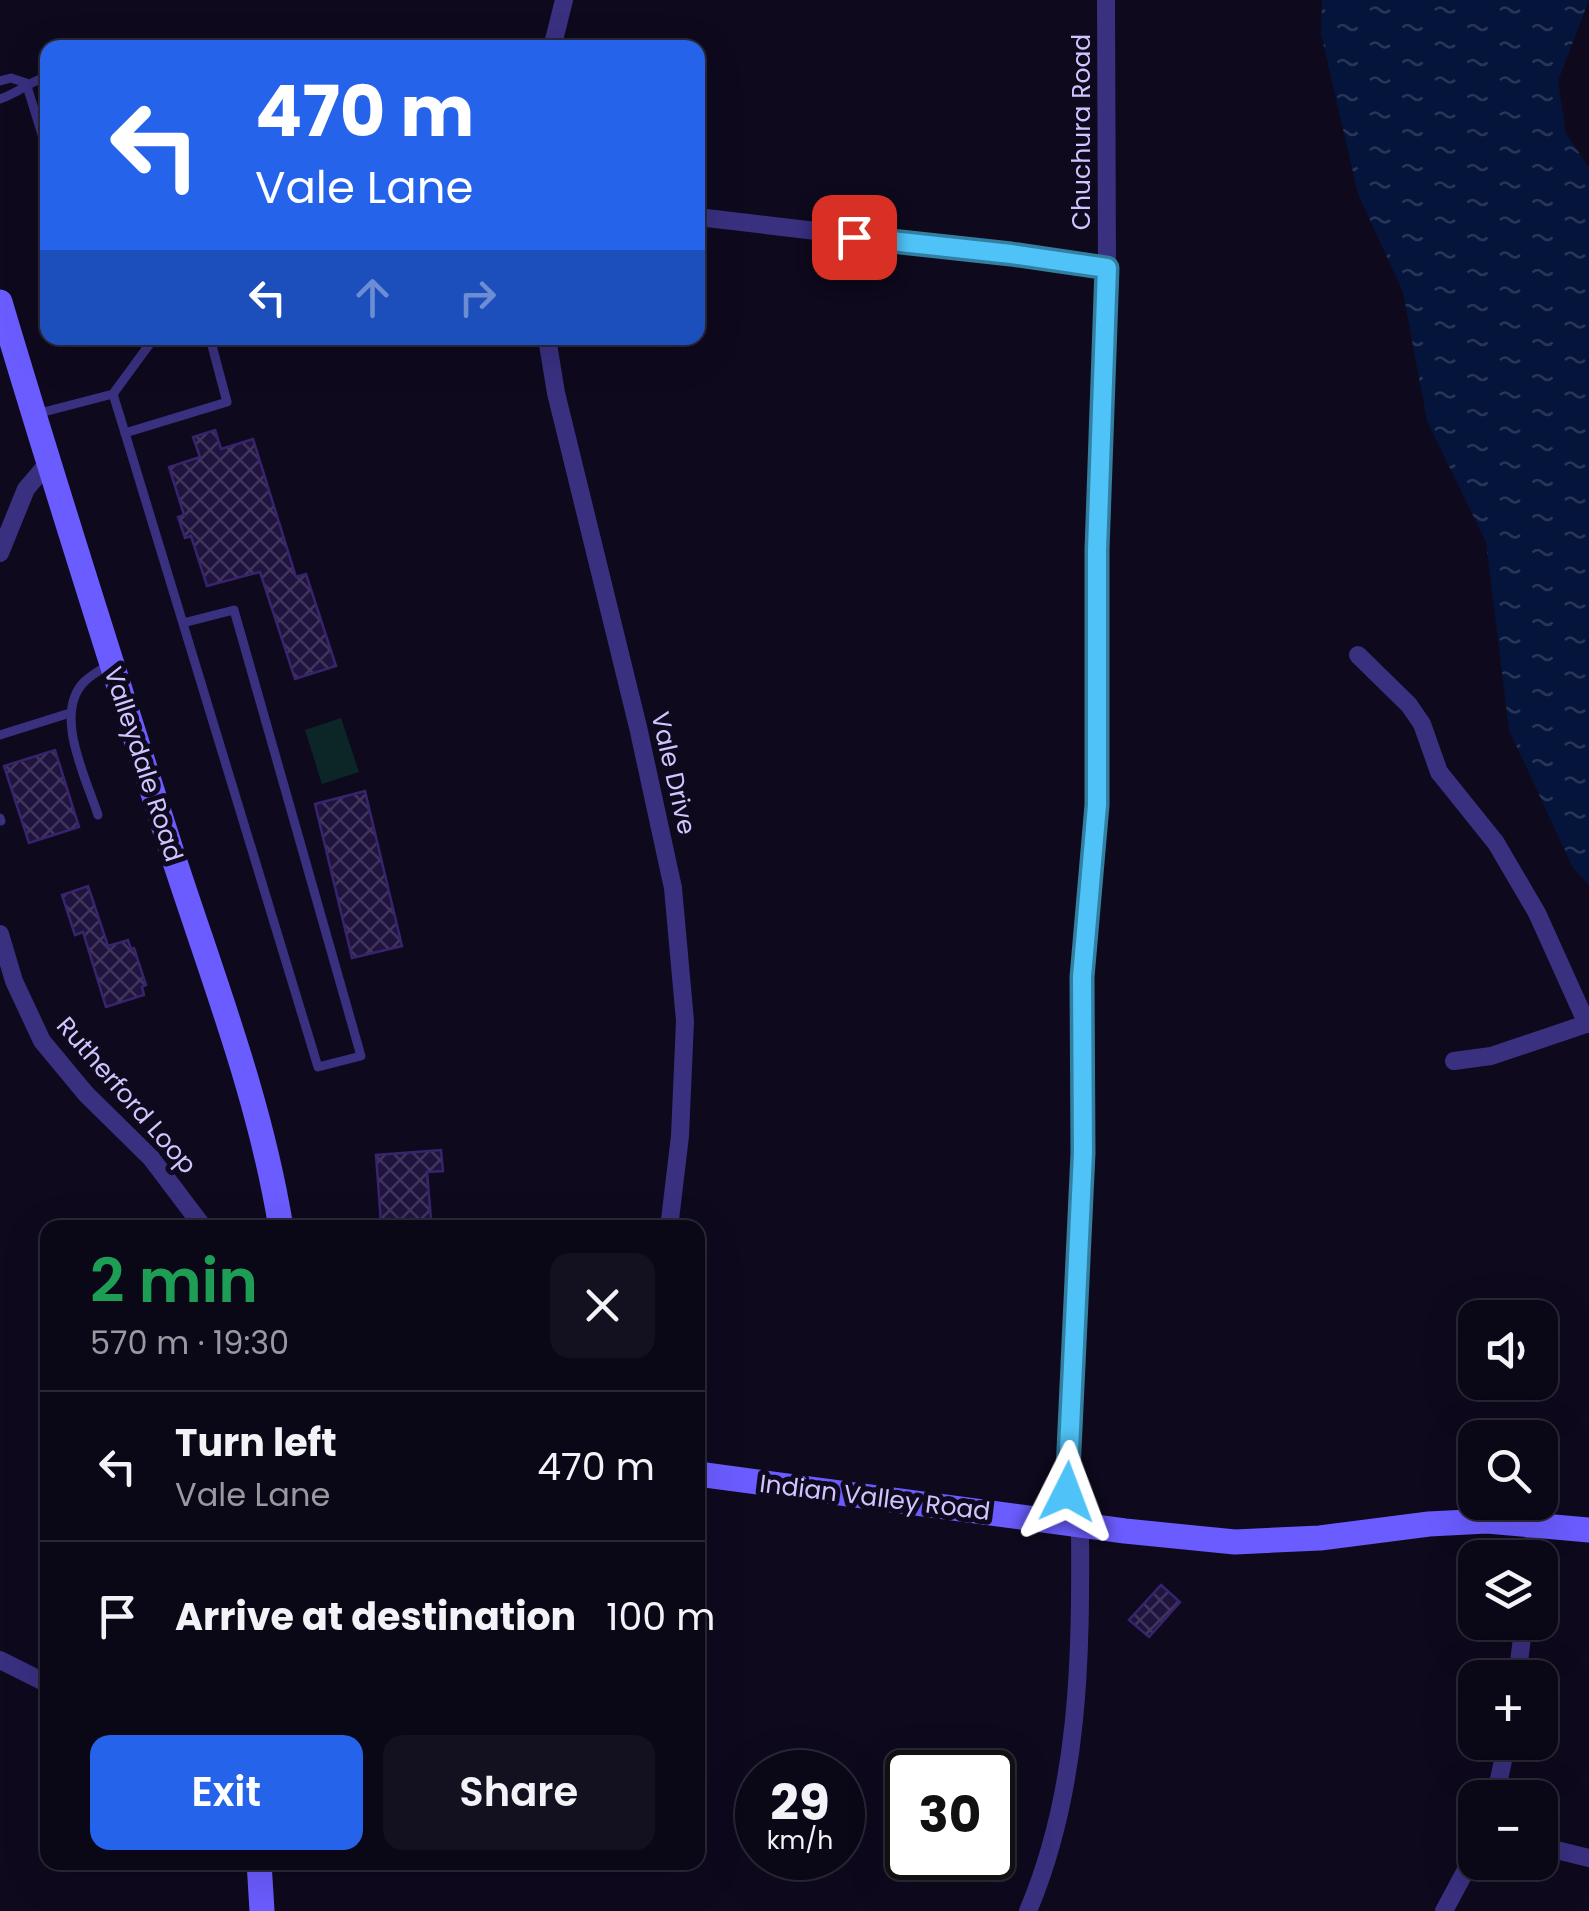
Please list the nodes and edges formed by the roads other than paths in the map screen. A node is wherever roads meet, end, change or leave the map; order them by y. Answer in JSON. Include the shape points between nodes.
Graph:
{"nodes":[{"id":1,"x":564,"y":0,"type":"edge"},
{"id":2,"x":1106,"y":0,"type":"edge"},
{"id":3,"x":554,"y":40,"type":"edge"},
{"id":4,"x":40,"y":79,"type":"edge"},
{"id":5,"x":0,"y":81,"type":"edge"},
{"id":6,"x":26,"y":83,"type":"junction"},
{"id":7,"x":0,"y":99,"type":"edge"},
{"id":8,"x":40,"y":128,"type":"edge"},
{"id":9,"x":705,"y":219,"type":"edge"},
{"id":10,"x":1107,"y":268,"type":"junction"},
{"id":11,"x":0,"y":302,"type":"edge"},
{"id":12,"x":149,"y":345,"type":"edge"},
{"id":13,"x":212,"y":345,"type":"edge"},
{"id":14,"x":548,"y":345,"type":"edge"},
{"id":15,"x":113,"y":394,"type":"junction"},
{"id":16,"x":34,"y":415,"type":"junction"},
{"id":17,"x":124,"y":433,"type":"junction"},
{"id":18,"x":49,"y":462,"type":"junction"},
{"id":19,"x":0,"y":553,"type":"edge"},
{"id":20,"x":183,"y":624,"type":"junction"},
{"id":21,"x":1358,"y":655,"type":"dead end"},
{"id":22,"x":112,"y":662,"type":"junction"},
{"id":23,"x":70,"y":712,"type":"junction"},
{"id":24,"x":0,"y":736,"type":"edge"},
{"id":25,"x":98,"y":815,"type":"dead end"},
{"id":26,"x":0,"y":934,"type":"edge"},
{"id":27,"x":1588,"y":1023,"type":"edge"},
{"id":28,"x":1454,"y":1061,"type":"dead end"},
{"id":29,"x":198,"y":1220,"type":"edge"},
{"id":30,"x":279,"y":1220,"type":"edge"},
{"id":31,"x":670,"y":1220,"type":"edge"},
{"id":32,"x":705,"y":1475,"type":"edge"},
{"id":33,"x":1535,"y":1523,"type":"junction"},
{"id":34,"x":1073,"y":1524,"type":"junction"},
{"id":35,"x":1589,"y":1530,"type":"edge"},
{"id":36,"x":1534,"y":1540,"type":"edge"},
{"id":37,"x":0,"y":1660,"type":"edge"},
{"id":38,"x":40,"y":1680,"type":"edge"},
{"id":39,"x":1558,"y":1850,"type":"edge"},
{"id":40,"x":1589,"y":1858,"type":"edge"},
{"id":41,"x":259,"y":1870,"type":"edge"},
{"id":42,"x":1461,"y":1880,"type":"edge"},
{"id":43,"x":262,"y":1911,"type":"edge"},
{"id":44,"x":1028,"y":1911,"type":"edge"},
{"id":45,"x":1444,"y":1911,"type":"edge"}],
"edges":[{"from":1,"to":3,"type":"street"},
{"from":2,"to":10,"type":"street","name":"Chuchura Road"},
{"from":4,"to":6,"type":"lane"},
{"from":5,"to":6,"type":"lane"},
{"from":6,"to":7,"type":"lane"},
{"from":6,"to":8,"type":"lane"},
{"from":9,"to":10,"type":"street"},
{"from":10,"to":34,"type":"street","name":"Chuchura Road","via":[[1097,805],[1082,977]]},
{"from":11,"to":16,"type":"main road","name":"Valleydale Road"},
{"from":12,"to":15,"type":"lane"},
{"from":13,"to":17,"type":"lane","via":[[227,402]]},
{"from":14,"to":31,"type":"street","name":"Vale Drive","via":[[673,888],[685,1021]]},
{"from":15,"to":16,"type":"lane"},
{"from":15,"to":17,"type":"lane"},
{"from":16,"to":18,"type":"main road","name":"Valleydale Road"},
{"from":17,"to":20,"type":"lane"},
{"from":18,"to":19,"type":"street","via":[[26,489]]},
{"from":18,"to":22,"type":"main road","name":"Valleydale Road"},
{"from":20,"to":20,"type":"lane","via":[[318,1066],[361,1056],[234,610]]},
{"from":21,"to":27,"type":"street","via":[[1422,724],[1439,772],[1484,825],[1537,913]]},
{"from":22,"to":23,"type":"lane","via":[[85,680]]},
{"from":22,"to":30,"type":"main road","name":"Valleydale Road","via":[[232,1034]]},
{"from":23,"to":24,"type":"lane"},
{"from":23,"to":25,"type":"lane"},
{"from":26,"to":29,"type":"street","name":"Rutherford Loop","via":[[42,1040],[151,1158]]},
{"from":27,"to":28,"type":"street","via":[[1491,1056]]},
{"from":32,"to":34,"type":"main road","name":"Indian Valley Road"},
{"from":33,"to":34,"type":"main road","name":"Indian Valley Road","via":[[1429,1524],[1262,1542]]},
{"from":33,"to":35,"type":"main road","name":"Indian Valley Road"},
{"from":33,"to":36,"type":"street"},
{"from":34,"to":44,"type":"street","name":"Chuchura Road","via":[[1080,1666],[1071,1754]]},
{"from":37,"to":38,"type":"street"},
{"from":39,"to":40,"type":"street"},
{"from":41,"to":43,"type":"main road"},
{"from":42,"to":45,"type":"street"}]}
